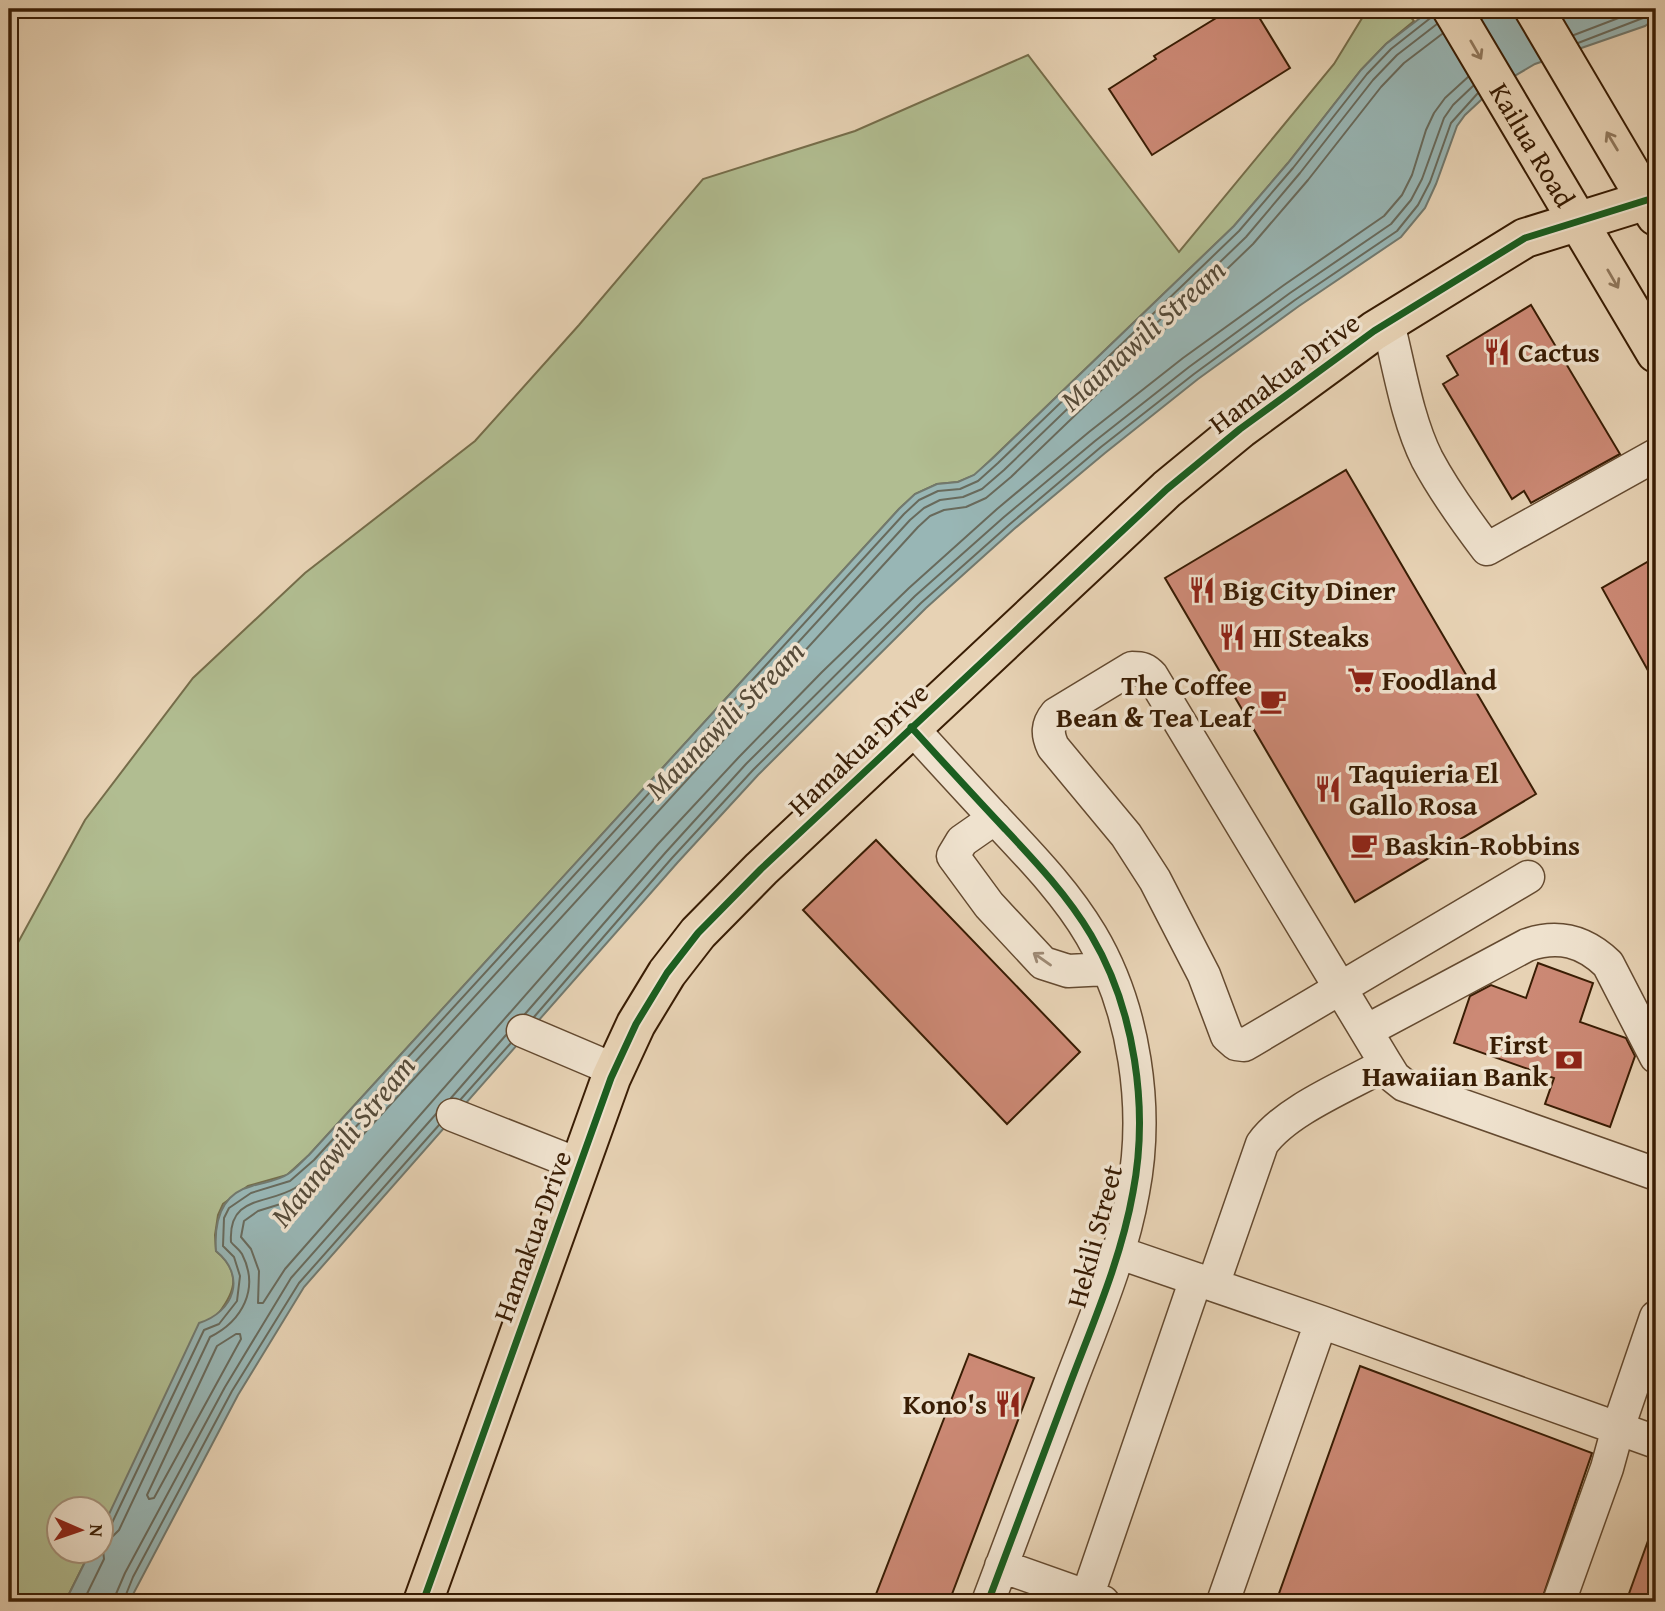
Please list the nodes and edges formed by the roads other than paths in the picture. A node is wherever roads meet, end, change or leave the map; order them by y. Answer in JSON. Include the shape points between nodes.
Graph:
{"nodes":[{"id":1,"x":1452,"y":9,"type":"edge"},
{"id":2,"x":1534,"y":9,"type":"edge"},
{"id":3,"x":1653,"y":204,"type":"edge"},
{"id":4,"x":1579,"y":220,"type":"junction"},
{"id":5,"x":1388,"y":323,"type":"junction"},
{"id":6,"x":1656,"y":353,"type":"edge"},
{"id":7,"x":1656,"y":455,"type":"edge"},
{"id":8,"x":911,"y":727,"type":"junction"},
{"id":9,"x":995,"y":818,"type":"junction"},
{"id":10,"x":1528,"y":877,"type":"dead end"},
{"id":11,"x":1107,"y":969,"type":"junction"},
{"id":12,"x":1340,"y":988,"type":"junction"},
{"id":13,"x":523,"y":1031,"type":"dead end"},
{"id":14,"x":1366,"y":1031,"type":"junction"},
{"id":15,"x":1656,"y":1057,"type":"edge"},
{"id":16,"x":1386,"y":1064,"type":"junction"},
{"id":17,"x":615,"y":1070,"type":"junction"},
{"id":18,"x":453,"y":1115,"type":"dead end"},
{"id":19,"x":580,"y":1165,"type":"junction"},
{"id":20,"x":1656,"y":1174,"type":"edge"},
{"id":21,"x":1117,"y":1252,"type":"junction"},
{"id":22,"x":1204,"y":1282,"type":"junction"},
{"id":23,"x":1656,"y":1317,"type":"edge"},
{"id":24,"x":1321,"y":1322,"type":"junction"},
{"id":25,"x":1618,"y":1428,"type":"junction"},
{"id":26,"x":1656,"y":1442,"type":"edge"},
{"id":27,"x":1001,"y":1566,"type":"junction"},
{"id":28,"x":1095,"y":1600,"type":"edge"},
{"id":29,"x":423,"y":1602,"type":"edge"},
{"id":30,"x":988,"y":1602,"type":"edge"},
{"id":31,"x":1223,"y":1602,"type":"edge"},
{"id":32,"x":1559,"y":1602,"type":"edge"}],
"edges":[{"from":1,"to":4,"type":"main road","name":"Kailua Road","one_way":true},
{"from":3,"to":2,"type":"main road","one_way":true},
{"from":3,"to":4,"type":"main road","name":"Hamakua Drive"},
{"from":4,"to":5,"type":"main road","name":"Hamakua Drive","via":[[1525,238]]},
{"from":4,"to":6,"type":"main road","name":"Kailua Road","one_way":true},
{"from":5,"to":7,"type":"street","via":[[1426,456],[1487,550]]},
{"from":5,"to":8,"type":"main road","name":"Hamakua Drive","via":[[1240,429],[1167,489]]},
{"from":8,"to":9,"type":"street","name":"Hekili Street"},
{"from":8,"to":17,"type":"main road","name":"Hamakua Drive","via":[[698,933],[635,1024]]},
{"from":9,"to":11,"type":"street","name":"Hekili Street","via":[[1073,907]]},
{"from":11,"to":9,"type":"street","one_way":true,"via":[[1068,971],[1043,963],[961,869],[953,856],[962,841]]},
{"from":10,"to":12,"type":"street"},
{"from":11,"to":21,"type":"street","name":"Hekili Street","via":[[1129,1032],[1137,1082],[1139,1141],[1133,1192]]},
{"from":12,"to":12,"type":"street","via":[[1148,671],[1132,668],[1056,714],[1048,730],[1053,747],[1126,835],[1155,880],[1231,1041],[1244,1045]]},
{"from":12,"to":14,"type":"street"},
{"from":13,"to":17,"type":"street"},
{"from":14,"to":15,"type":"street","via":[[1527,945],[1567,940],[1608,964]]},
{"from":14,"to":16,"type":"street"},
{"from":16,"to":20,"type":"street","via":[[1404,1085]]},
{"from":16,"to":22,"type":"street","via":[[1271,1131]]},
{"from":17,"to":19,"type":"main road","name":"Hamakua Drive"},
{"from":18,"to":19,"type":"street"},
{"from":19,"to":29,"type":"main road","name":"Hamakua Drive"},
{"from":21,"to":22,"type":"street"},
{"from":21,"to":27,"type":"street","name":"Hekili Street"},
{"from":22,"to":24,"type":"street"},
{"from":22,"to":28,"type":"street"},
{"from":23,"to":25,"type":"street"},
{"from":24,"to":25,"type":"street"},
{"from":24,"to":31,"type":"street"},
{"from":25,"to":26,"type":"street"},
{"from":25,"to":32,"type":"street"},
{"from":27,"to":28,"type":"street"},
{"from":27,"to":30,"type":"street","name":"Hekili Street"}]}
